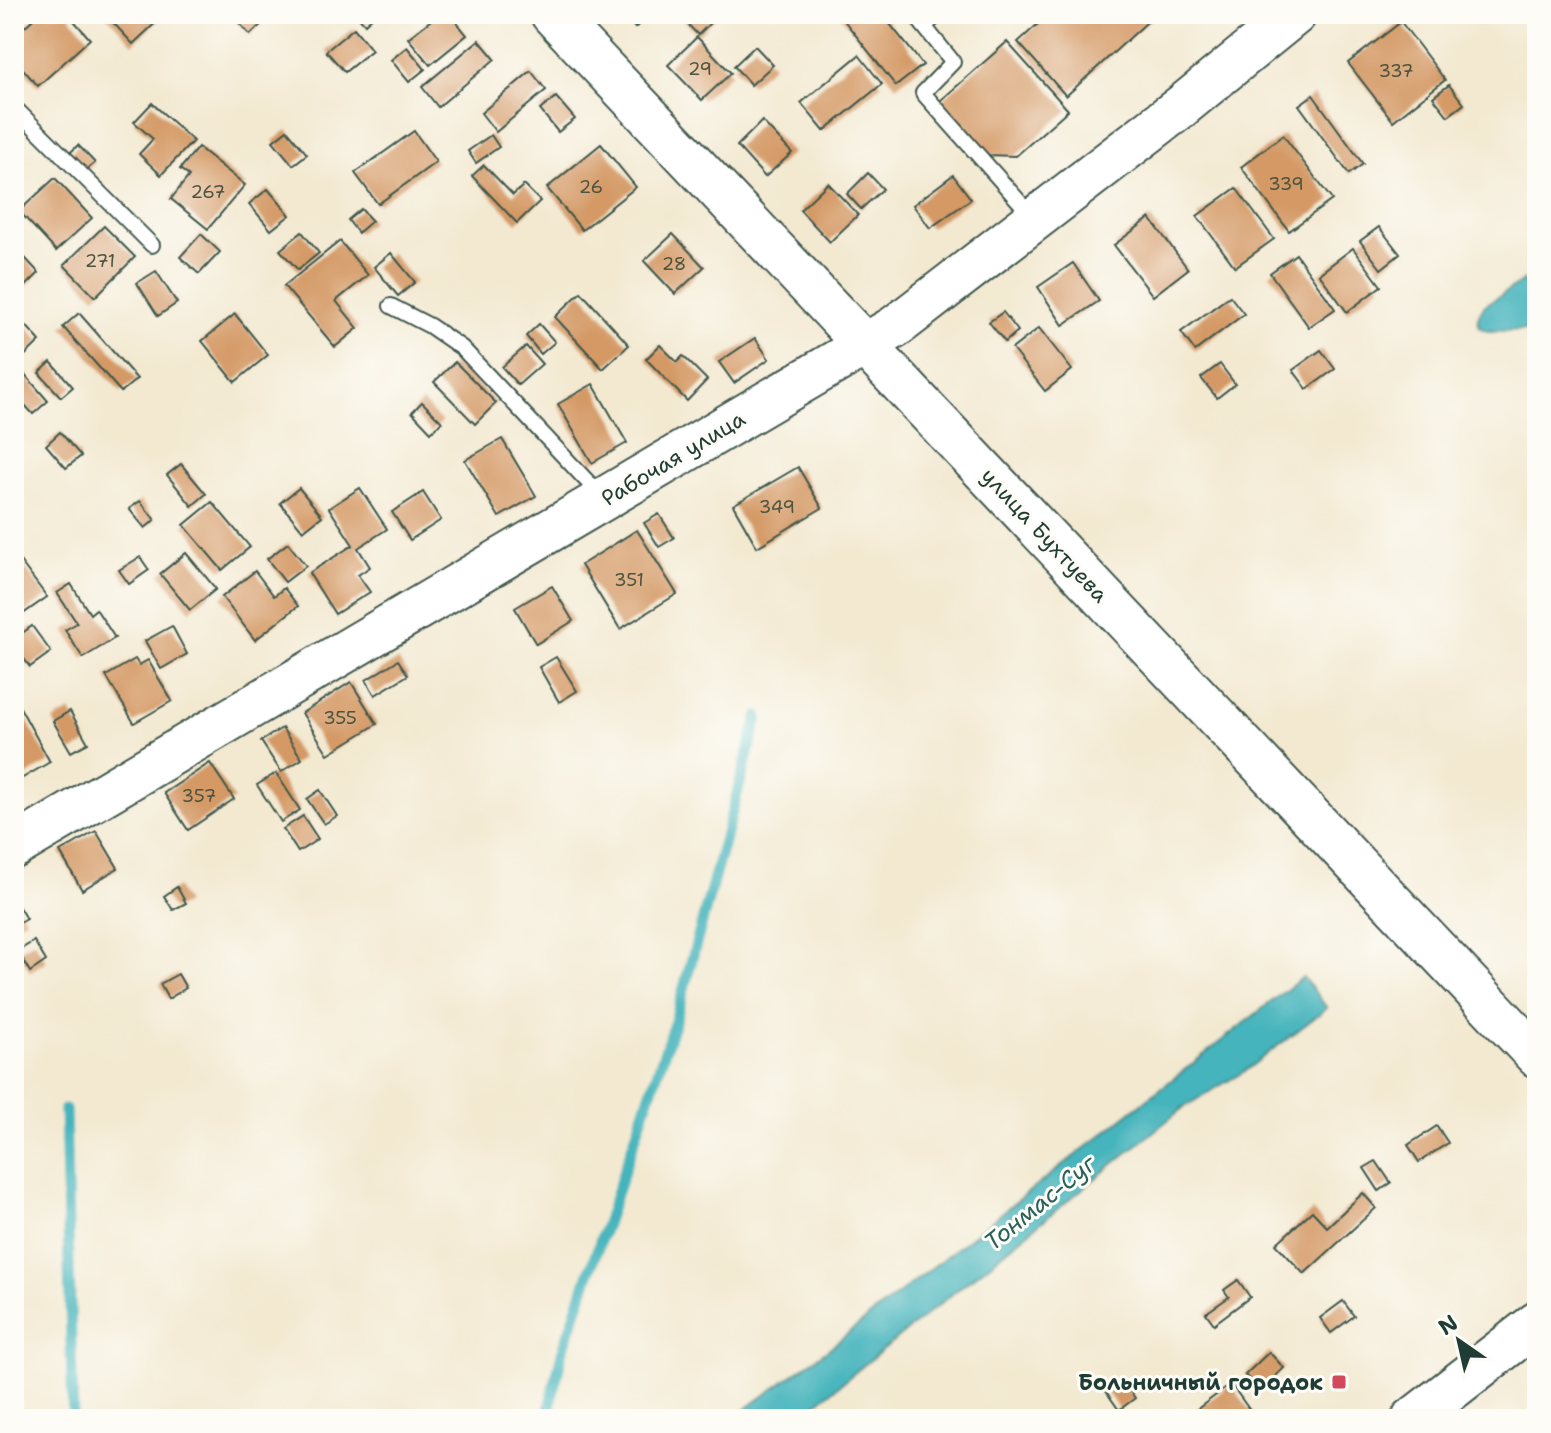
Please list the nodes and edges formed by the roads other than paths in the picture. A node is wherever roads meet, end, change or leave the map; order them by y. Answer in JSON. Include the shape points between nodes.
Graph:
{"nodes":[{"id":1,"x":552,"y":14,"type":"edge"},
{"id":2,"x":914,"y":14,"type":"edge"},
{"id":3,"x":939,"y":14,"type":"edge"},
{"id":4,"x":1295,"y":14,"type":"edge"},
{"id":5,"x":924,"y":26,"type":"junction"},
{"id":6,"x":14,"y":107,"type":"edge"},
{"id":7,"x":1035,"y":220,"type":"junction"},
{"id":8,"x":152,"y":245,"type":"dead end"},
{"id":9,"x":391,"y":306,"type":"dead end"},
{"id":10,"x":865,"y":345,"type":"junction"},
{"id":11,"x":603,"y":499,"type":"junction"},
{"id":12,"x":14,"y":847,"type":"edge"},
{"id":13,"x":1537,"y":1056,"type":"edge"},
{"id":14,"x":1537,"y":1323,"type":"edge"},
{"id":15,"x":1413,"y":1419,"type":"edge"}],
"edges":[{"from":1,"to":10,"type":"street","name":"улица Бухтуева"},
{"from":2,"to":5,"type":"lane"},
{"from":3,"to":5,"type":"lane"},
{"from":4,"to":7,"type":"street","name":"Рабочая улица"},
{"from":5,"to":7,"type":"lane","via":[[953,62],[923,93]]},
{"from":6,"to":8,"type":"lane"},
{"from":7,"to":10,"type":"street","name":"Рабочая улица"},
{"from":9,"to":11,"type":"lane","via":[[462,348]]},
{"from":10,"to":11,"type":"street","name":"Рабочая улица"},
{"from":10,"to":13,"type":"street","name":"улица Бухтуева"},
{"from":11,"to":12,"type":"street","name":"Рабочая улица"},
{"from":14,"to":15,"type":"street"}]}
